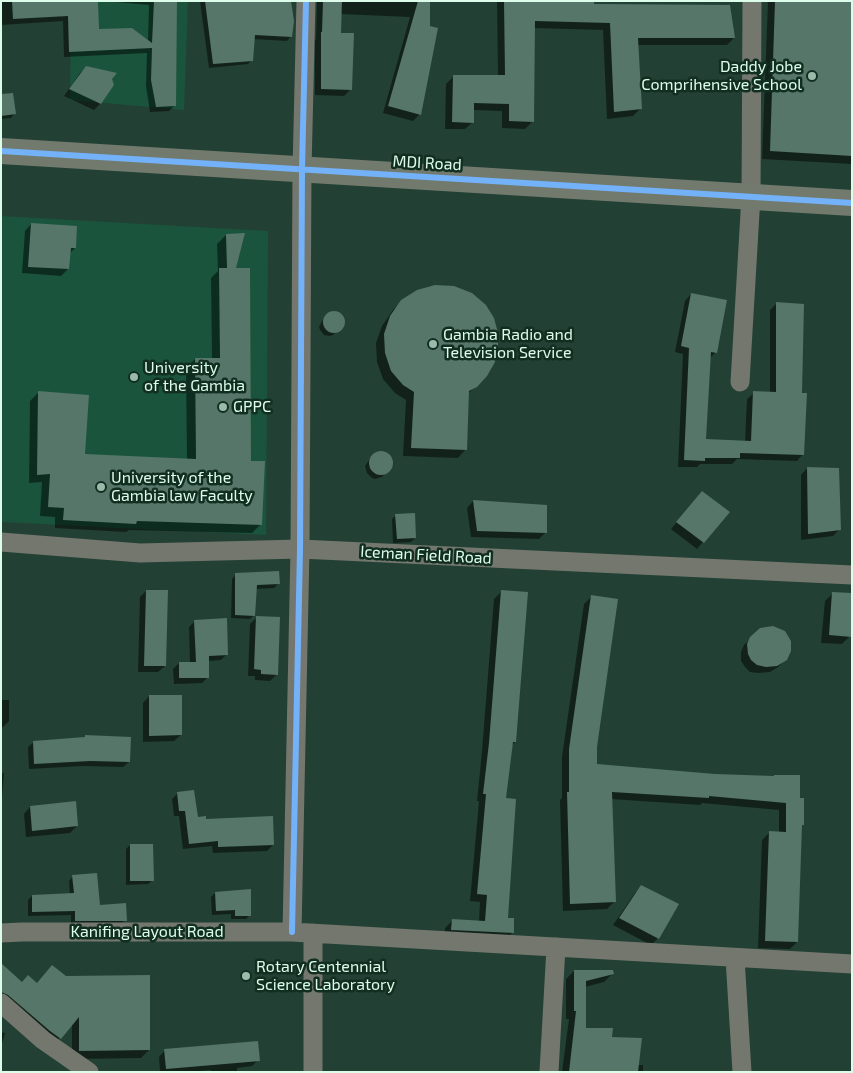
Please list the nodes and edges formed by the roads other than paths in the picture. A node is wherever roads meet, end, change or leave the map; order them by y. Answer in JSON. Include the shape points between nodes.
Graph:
{"nodes":[{"id":1,"x":306,"y":1,"type":"edge"},
{"id":2,"x":752,"y":1,"type":"edge"},
{"id":3,"x":1,"y":151,"type":"edge"},
{"id":4,"x":302,"y":170,"type":"junction"},
{"id":5,"x":751,"y":196,"type":"junction"},
{"id":6,"x":852,"y":203,"type":"edge"},
{"id":7,"x":740,"y":382,"type":"dead end"},
{"id":8,"x":1,"y":542,"type":"edge"},
{"id":9,"x":300,"y":549,"type":"junction"},
{"id":10,"x":852,"y":575,"type":"edge"},
{"id":11,"x":292,"y":932,"type":"junction"},
{"id":12,"x":1,"y":933,"type":"edge"},
{"id":13,"x":313,"y":934,"type":"junction"},
{"id":14,"x":556,"y":947,"type":"junction"},
{"id":15,"x":735,"y":958,"type":"junction"},
{"id":16,"x":852,"y":964,"type":"edge"},
{"id":17,"x":1,"y":1003,"type":"edge"},
{"id":18,"x":89,"y":1072,"type":"edge"},
{"id":19,"x":313,"y":1072,"type":"edge"},
{"id":20,"x":549,"y":1072,"type":"edge"},
{"id":21,"x":742,"y":1072,"type":"edge"}],
"edges":[{"from":1,"to":4,"type":"street"},
{"from":2,"to":5,"type":"street"},
{"from":3,"to":4,"type":"street","name":"MDI Road"},
{"from":4,"to":5,"type":"street","name":"MDI Road"},
{"from":4,"to":9,"type":"street"},
{"from":5,"to":6,"type":"street","name":"MDI Road"},
{"from":5,"to":7,"type":"street"},
{"from":8,"to":9,"type":"street","name":"Iceman Field Road","via":[[140,553]]},
{"from":9,"to":10,"type":"street","name":"Iceman Field Road"},
{"from":9,"to":11,"type":"street"},
{"from":11,"to":12,"type":"street","name":"Kanifing Layout Road"},
{"from":11,"to":13,"type":"street","name":"Kanifing Layout Road"},
{"from":13,"to":14,"type":"street","name":"Kanifing Layout Road"},
{"from":13,"to":19,"type":"street"},
{"from":14,"to":15,"type":"street","name":"Kanifing Layout Road"},
{"from":14,"to":20,"type":"street"},
{"from":15,"to":16,"type":"street","name":"Kanifing Layout Road"},
{"from":15,"to":21,"type":"street"},
{"from":17,"to":18,"type":"street","via":[[43,1040]]}]}
